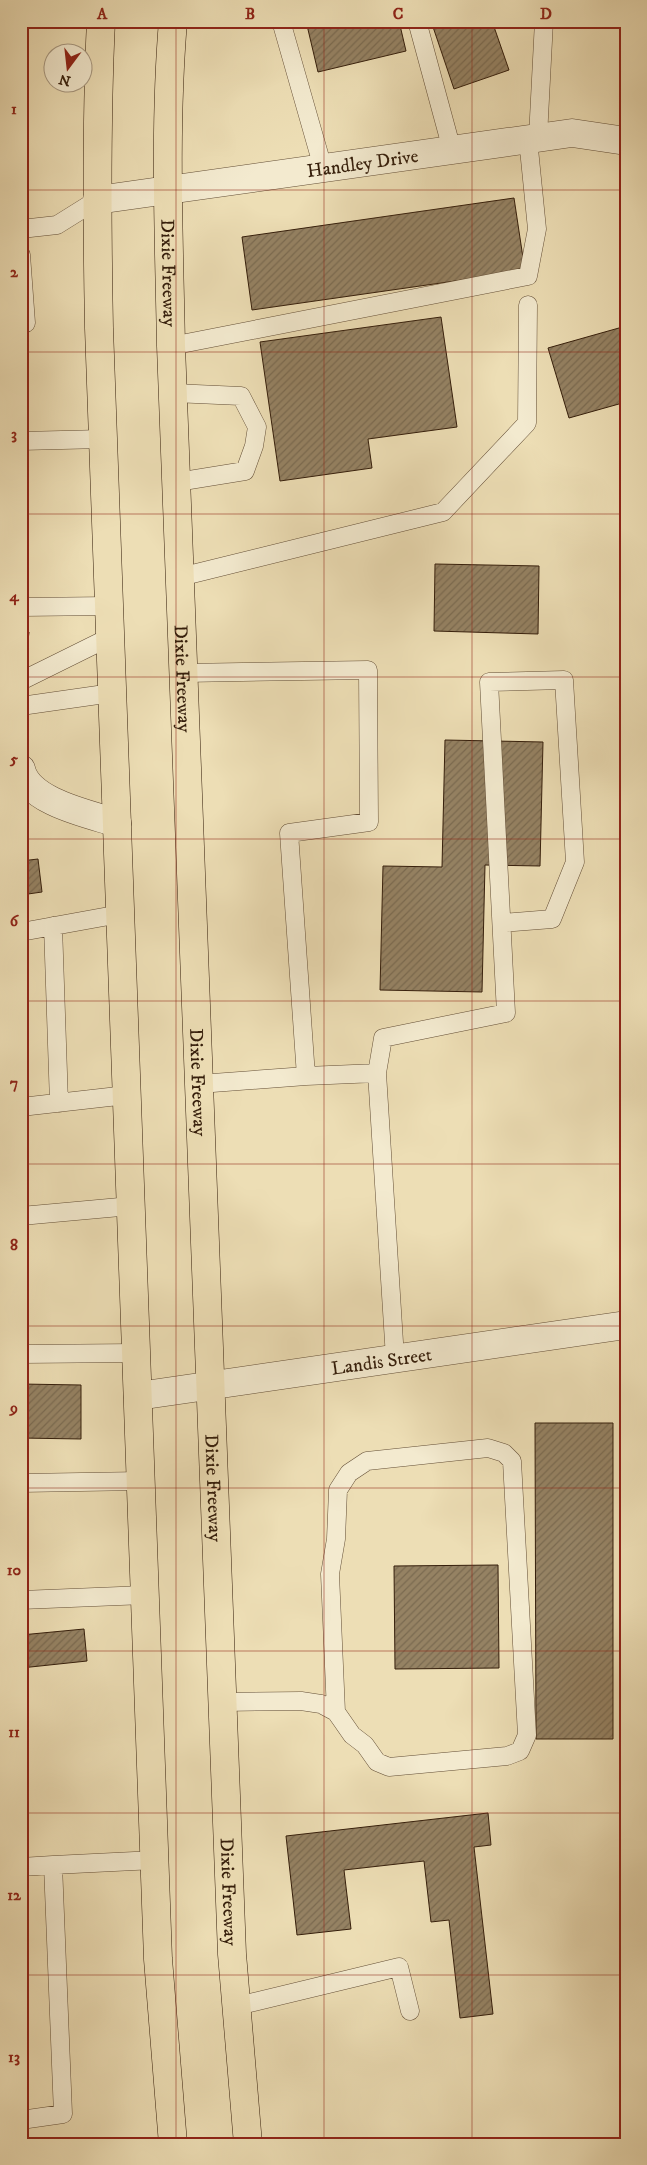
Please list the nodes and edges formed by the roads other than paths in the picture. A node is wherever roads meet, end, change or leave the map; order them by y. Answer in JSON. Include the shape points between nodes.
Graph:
{"nodes":[{"id":1,"x":101,"y":21,"type":"edge"},
{"id":2,"x":173,"y":21,"type":"edge"},
{"id":3,"x":281,"y":21,"type":"edge"},
{"id":4,"x":418,"y":21,"type":"edge"},
{"id":5,"x":544,"y":21,"type":"edge"},
{"id":6,"x":533,"y":138,"type":"junction"},
{"id":7,"x":626,"y":141,"type":"edge"},
{"id":8,"x":452,"y":150,"type":"junction"},
{"id":9,"x":323,"y":168,"type":"junction"},
{"id":10,"x":168,"y":190,"type":"junction"},
{"id":11,"x":97,"y":200,"type":"junction"},
{"id":12,"x":21,"y":229,"type":"edge"},
{"id":13,"x":21,"y":255,"type":"edge"},
{"id":14,"x":528,"y":305,"type":"dead end"},
{"id":15,"x":26,"y":323,"type":"dead end"},
{"id":16,"x":171,"y":346,"type":"junction"},
{"id":17,"x":173,"y":393,"type":"junction"},
{"id":18,"x":103,"y":439,"type":"junction"},
{"id":19,"x":21,"y":441,"type":"edge"},
{"id":20,"x":176,"y":482,"type":"junction"},
{"id":21,"x":180,"y":577,"type":"junction"},
{"id":22,"x":109,"y":606,"type":"junction"},
{"id":23,"x":21,"y":607,"type":"edge"},
{"id":24,"x":110,"y":637,"type":"junction"},
{"id":25,"x":184,"y":673,"type":"junction"},
{"id":26,"x":21,"y":681,"type":"edge"},
{"id":27,"x":112,"y":693,"type":"junction"},
{"id":28,"x":21,"y":706,"type":"edge"},
{"id":29,"x":21,"y":769,"type":"edge"},
{"id":30,"x":117,"y":823,"type":"junction"},
{"id":31,"x":120,"y":914,"type":"junction"},
{"id":32,"x":502,"y":923,"type":"junction"},
{"id":33,"x":52,"y":926,"type":"junction"},
{"id":34,"x":21,"y":932,"type":"edge"},
{"id":35,"x":377,"y":1073,"type":"junction"},
{"id":36,"x":306,"y":1076,"type":"junction"},
{"id":37,"x":199,"y":1084,"type":"junction"},
{"id":38,"x":127,"y":1095,"type":"junction"},
{"id":39,"x":59,"y":1103,"type":"junction"},
{"id":40,"x":21,"y":1107,"type":"edge"},
{"id":41,"x":131,"y":1206,"type":"junction"},
{"id":42,"x":21,"y":1216,"type":"edge"},
{"id":43,"x":626,"y":1325,"type":"edge"},
{"id":44,"x":136,"y":1353,"type":"junction"},
{"id":45,"x":21,"y":1354,"type":"edge"},
{"id":46,"x":395,"y":1358,"type":"junction"},
{"id":47,"x":210,"y":1385,"type":"junction"},
{"id":48,"x":138,"y":1396,"type":"junction"},
{"id":49,"x":141,"y":1481,"type":"junction"},
{"id":50,"x":21,"y":1483,"type":"edge"},
{"id":51,"x":145,"y":1595,"type":"junction"},
{"id":52,"x":21,"y":1600,"type":"edge"},
{"id":53,"x":222,"y":1702,"type":"junction"},
{"id":54,"x":336,"y":1712,"type":"junction"},
{"id":55,"x":155,"y":1860,"type":"junction"},
{"id":56,"x":53,"y":1865,"type":"junction"},
{"id":57,"x":21,"y":1867,"type":"edge"},
{"id":58,"x":237,"y":2006,"type":"junction"},
{"id":59,"x":410,"y":2011,"type":"dead end"},
{"id":60,"x":21,"y":2120,"type":"edge"},
{"id":61,"x":173,"y":2144,"type":"edge"},
{"id":62,"x":248,"y":2144,"type":"edge"}],
"edges":[{"from":1,"to":11,"type":"main road"},
{"from":2,"to":10,"type":"main road","name":"Dixie Freeway"},
{"from":3,"to":9,"type":"lane"},
{"from":4,"to":8,"type":"lane"},
{"from":5,"to":6,"type":"lane"},
{"from":6,"to":7,"type":"street","name":"Handley Drive","via":[[572,133]]},
{"from":6,"to":8,"type":"street","name":"Handley Drive"},
{"from":6,"to":16,"type":"lane","via":[[537,229],[528,276]]},
{"from":8,"to":9,"type":"street","name":"Handley Drive"},
{"from":9,"to":10,"type":"street","name":"Handley Drive"},
{"from":10,"to":11,"type":"street","name":"Handley Drive"},
{"from":10,"to":16,"type":"main road","name":"Dixie Freeway"},
{"from":11,"to":12,"type":"lane","via":[[57,225]]},
{"from":11,"to":18,"type":"main road"},
{"from":13,"to":15,"type":"lane"},
{"from":14,"to":21,"type":"lane","via":[[527,423],[443,512]]},
{"from":16,"to":17,"type":"main road","name":"Dixie Freeway"},
{"from":17,"to":20,"type":"main road","name":"Dixie Freeway"},
{"from":17,"to":20,"type":"lane","via":[[241,396],[257,426],[245,471]]},
{"from":18,"to":19,"type":"lane"},
{"from":18,"to":22,"type":"main road"},
{"from":20,"to":21,"type":"main road","name":"Dixie Freeway"},
{"from":21,"to":25,"type":"main road","name":"Dixie Freeway"},
{"from":22,"to":23,"type":"lane"},
{"from":22,"to":24,"type":"main road"},
{"from":24,"to":26,"type":"lane"},
{"from":24,"to":27,"type":"main road"},
{"from":25,"to":36,"type":"lane","via":[[368,670],[369,822],[289,833]]},
{"from":25,"to":37,"type":"main road","name":"Dixie Freeway"},
{"from":27,"to":28,"type":"lane"},
{"from":27,"to":30,"type":"main road"},
{"from":29,"to":30,"type":"street","via":[[23,777],[47,800]]},
{"from":30,"to":31,"type":"main road"},
{"from":31,"to":33,"type":"lane"},
{"from":31,"to":38,"type":"main road"},
{"from":32,"to":32,"type":"lane","via":[[489,682],[564,680],[576,862],[552,919]]},
{"from":32,"to":35,"type":"lane","via":[[506,1013],[383,1038]]},
{"from":33,"to":34,"type":"lane"},
{"from":33,"to":39,"type":"lane"},
{"from":35,"to":36,"type":"lane"},
{"from":35,"to":46,"type":"lane"},
{"from":36,"to":37,"type":"lane"},
{"from":37,"to":47,"type":"main road","name":"Dixie Freeway"},
{"from":38,"to":39,"type":"lane"},
{"from":38,"to":41,"type":"main road"},
{"from":39,"to":40,"type":"lane"},
{"from":41,"to":42,"type":"lane"},
{"from":41,"to":44,"type":"main road"},
{"from":43,"to":46,"type":"street","name":"Landis Street"},
{"from":44,"to":45,"type":"lane"},
{"from":44,"to":48,"type":"main road"},
{"from":46,"to":47,"type":"street","name":"Landis Street"},
{"from":47,"to":48,"type":"street","name":"Landis Street"},
{"from":47,"to":53,"type":"main road","name":"Dixie Freeway"},
{"from":48,"to":49,"type":"main road"},
{"from":49,"to":50,"type":"lane"},
{"from":49,"to":51,"type":"main road"},
{"from":51,"to":52,"type":"lane"},
{"from":51,"to":55,"type":"main road"},
{"from":53,"to":54,"type":"lane","via":[[301,1701],[321,1704]]},
{"from":53,"to":58,"type":"main road","name":"Dixie Freeway"},
{"from":54,"to":54,"type":"lane","via":[[377,1762],[389,1767],[507,1756],[520,1751],[526,1735],[512,1462],[504,1453],[488,1448],[367,1461],[349,1473],[338,1490],[336,1539],[330,1574]]},
{"from":55,"to":56,"type":"lane"},
{"from":55,"to":61,"type":"main road","via":[[158,1959]]},
{"from":56,"to":57,"type":"lane"},
{"from":56,"to":60,"type":"lane","via":[[63,2114]]},
{"from":58,"to":59,"type":"lane","via":[[399,1967]]},
{"from":58,"to":62,"type":"main road","name":"Dixie Freeway"}]}
